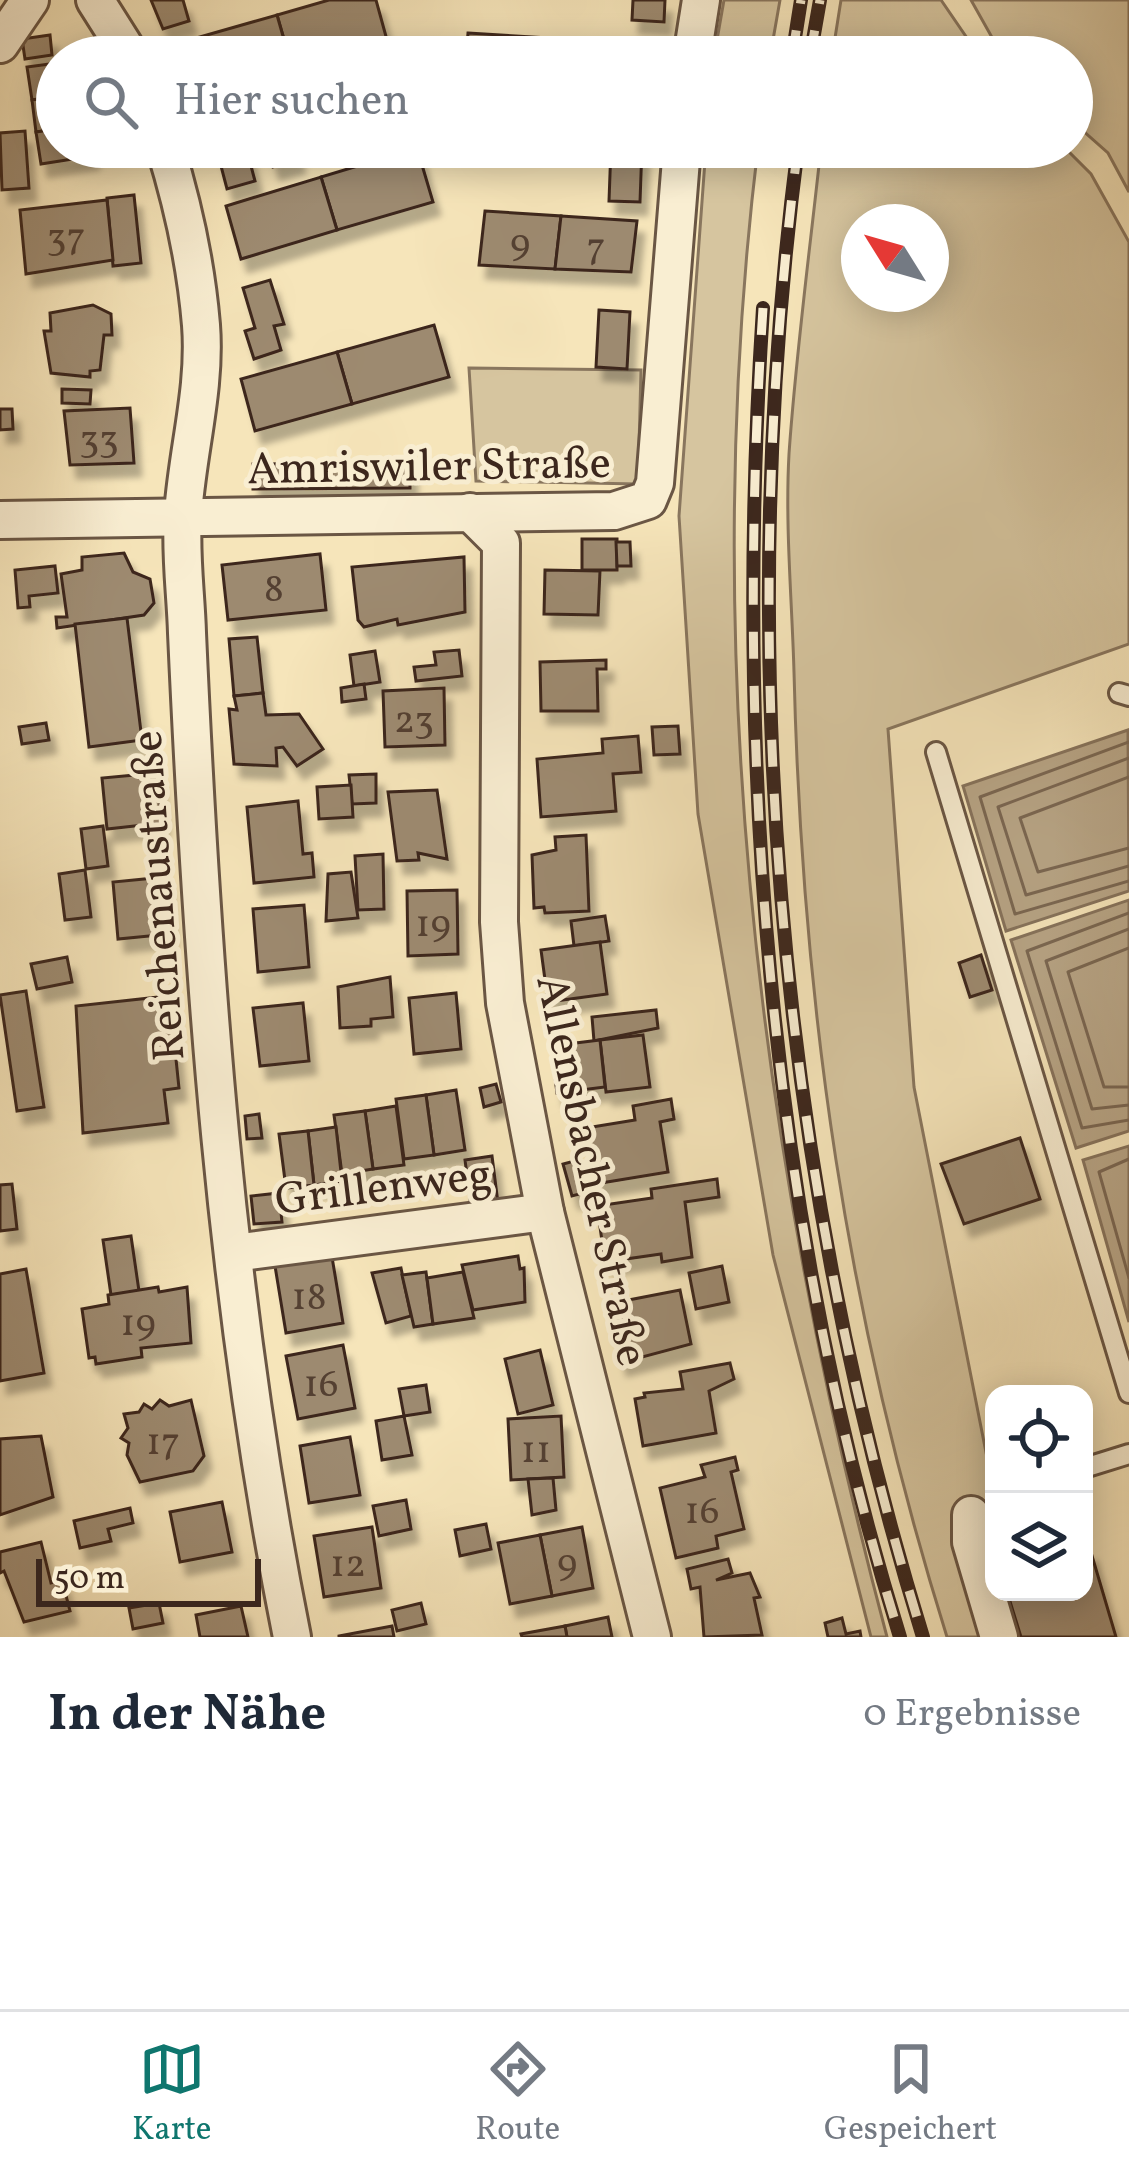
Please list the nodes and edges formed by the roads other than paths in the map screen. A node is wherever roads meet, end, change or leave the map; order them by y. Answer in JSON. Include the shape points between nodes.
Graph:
{"nodes":[{"id":1,"x":30,"y":0,"type":"edge"},
{"id":2,"x":95,"y":0,"type":"edge"},
{"id":3,"x":701,"y":0,"type":"edge"},
{"id":4,"x":118,"y":36,"type":"edge"},
{"id":5,"x":695,"y":36,"type":"edge"},
{"id":6,"x":0,"y":44,"type":"edge"},
{"id":7,"x":172,"y":168,"type":"edge"},
{"id":8,"x":680,"y":168,"type":"edge"},
{"id":9,"x":470,"y":512,"type":"junction"},
{"id":10,"x":182,"y":518,"type":"junction"},
{"id":11,"x":0,"y":520,"type":"edge"},
{"id":12,"x":936,"y":752,"type":"dead end"},
{"id":13,"x":545,"y":1212,"type":"junction"},
{"id":14,"x":234,"y":1253,"type":"junction"},
{"id":15,"x":1129,"y":1393,"type":"edge"},
{"id":16,"x":1129,"y":1454,"type":"edge"},
{"id":17,"x":1093,"y":1465,"type":"edge"},
{"id":18,"x":982,"y":1507,"type":"edge"},
{"id":19,"x":292,"y":1637,"type":"edge"},
{"id":20,"x":652,"y":1637,"type":"edge"},
{"id":21,"x":999,"y":1637,"type":"edge"}],
"edges":[{"from":1,"to":6,"type":"street"},
{"from":2,"to":4,"type":"street"},
{"from":3,"to":5,"type":"street"},
{"from":7,"to":10,"type":"street","name":"Reichenaustraße","via":[[201,326]]},
{"from":8,"to":9,"type":"street","name":"Amriswiler Straße","via":[[648,500],[614,511]]},
{"from":9,"to":10,"type":"street","name":"Amriswiler Straße"},
{"from":9,"to":13,"type":"street","name":"Allensbacher Straße","via":[[501,543],[499,922],[505,1003]]},
{"from":10,"to":11,"type":"street","name":"Amriswiler Straße"},
{"from":10,"to":14,"type":"street","name":"Reichenaustraße"},
{"from":12,"to":15,"type":"lane"},
{"from":13,"to":14,"type":"street","name":"Grillenweg"},
{"from":13,"to":20,"type":"street","name":"Allensbacher Straße"},
{"from":14,"to":19,"type":"street","name":"Reichenaustraße","via":[[259,1471]]},
{"from":16,"to":17,"type":"lane"},
{"from":18,"to":21,"type":"street","via":[[971,1542]]}]}
